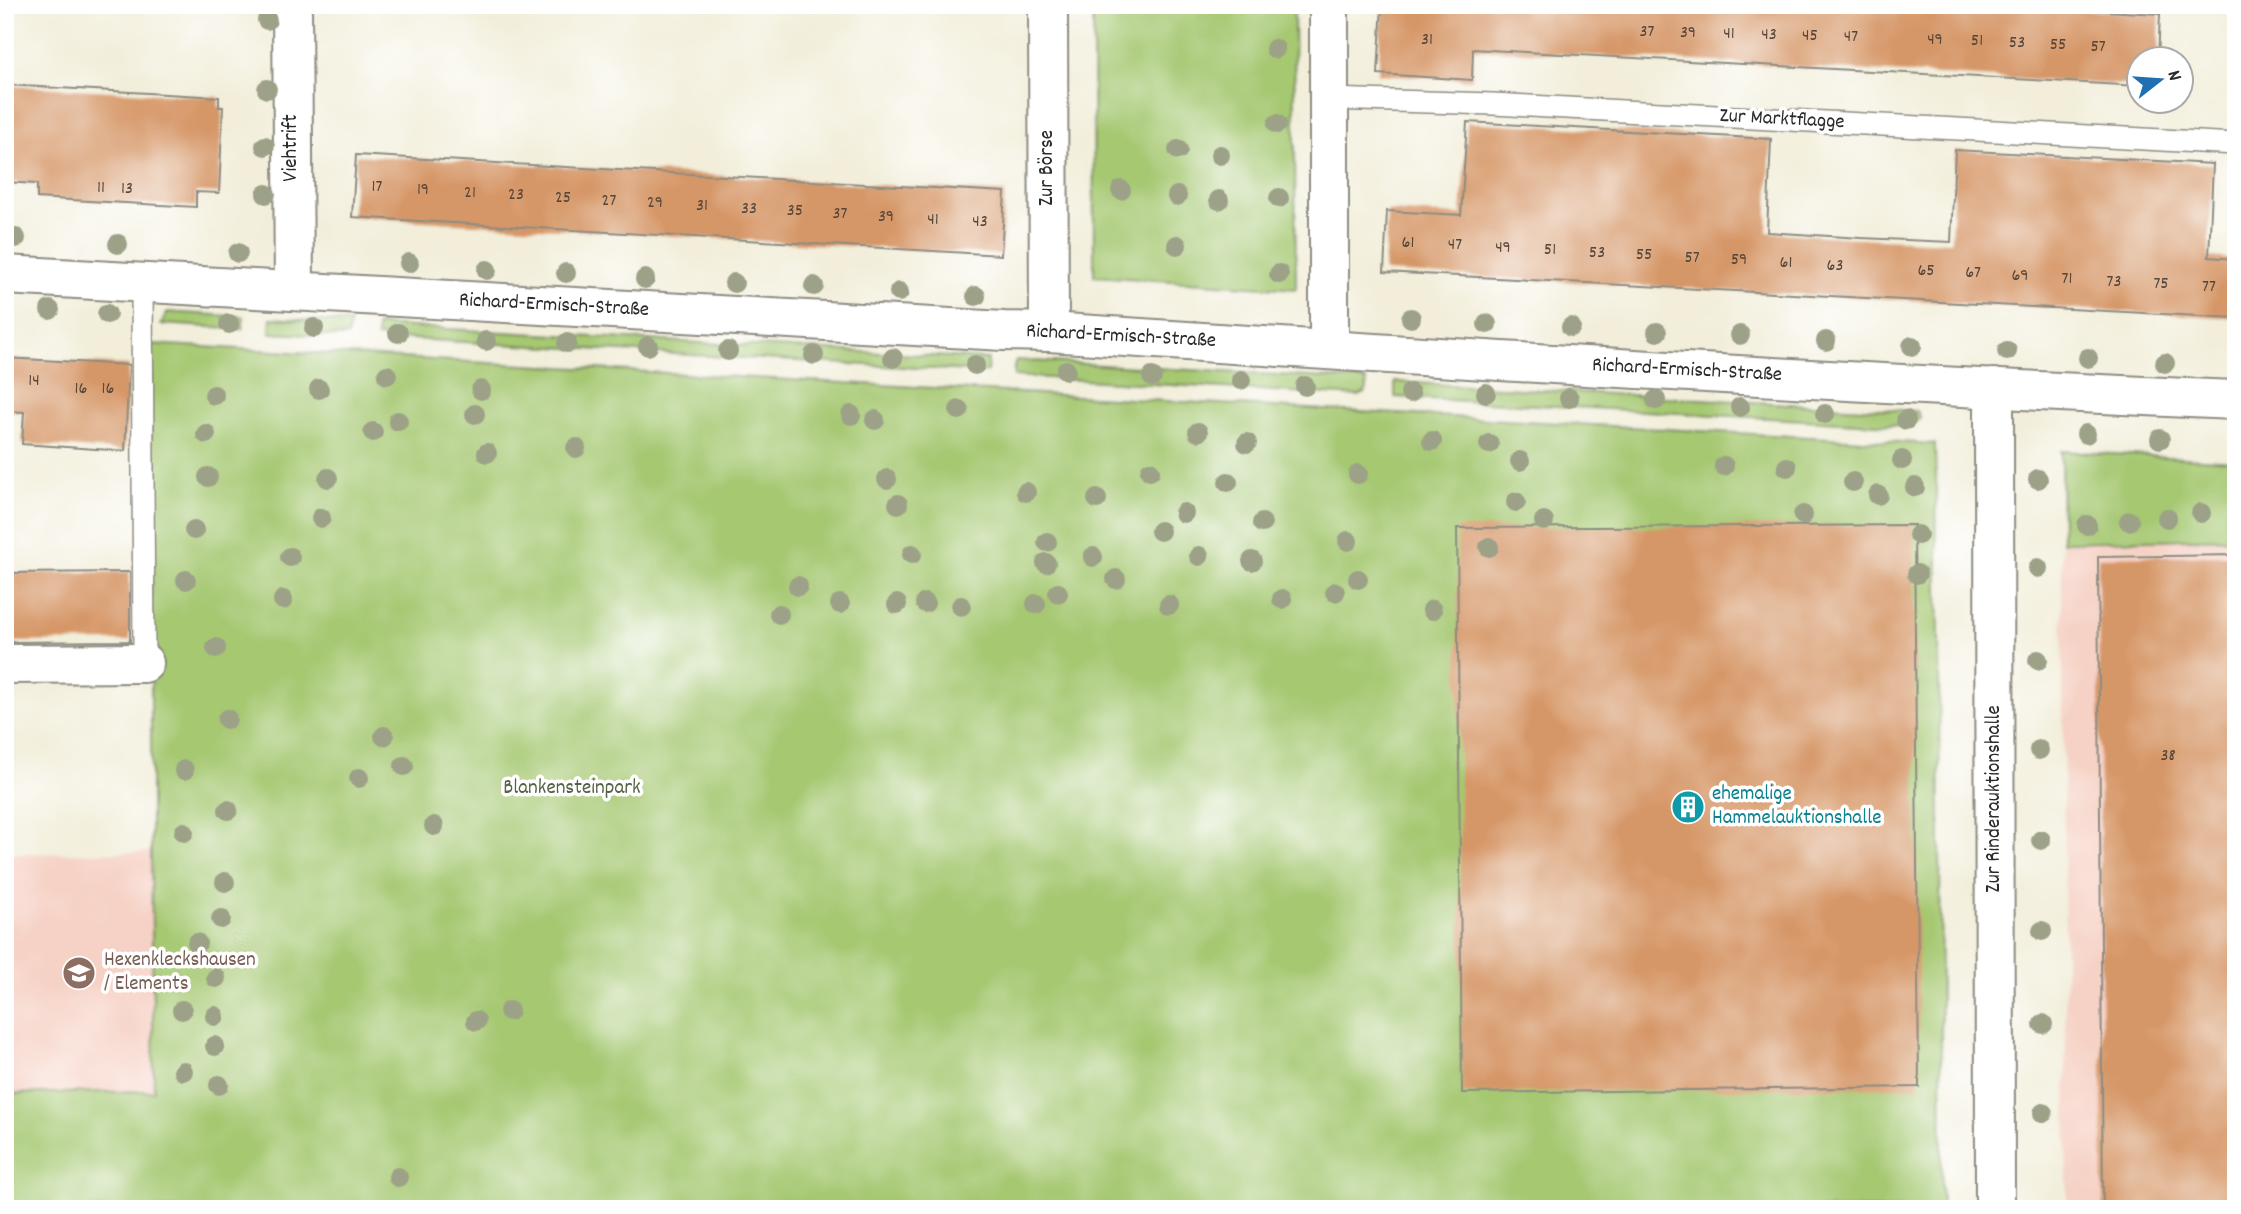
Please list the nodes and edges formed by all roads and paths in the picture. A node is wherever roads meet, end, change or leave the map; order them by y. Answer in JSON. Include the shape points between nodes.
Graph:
{"nodes":[{"id":1,"x":292,"y":5,"type":"edge"},
{"id":2,"x":1048,"y":5,"type":"edge"},
{"id":3,"x":1329,"y":5,"type":"edge"},
{"id":4,"x":1328,"y":99,"type":"junction"},
{"id":5,"x":2236,"y":144,"type":"edge"},
{"id":6,"x":5,"y":275,"type":"edge"},
{"id":7,"x":142,"y":282,"type":"junction"},
{"id":8,"x":294,"y":290,"type":"junction"},
{"id":9,"x":1049,"y":332,"type":"junction"},
{"id":10,"x":1329,"y":350,"type":"junction"},
{"id":11,"x":1994,"y":388,"type":"junction"},
{"id":12,"x":2236,"y":400,"type":"edge"},
{"id":13,"x":144,"y":663,"type":"joint"},
{"id":14,"x":5,"y":664,"type":"edge"},
{"id":15,"x":1995,"y":1209,"type":"edge"}],
"edges":[{"from":1,"to":8,"type":"street","name":"Viehtrift"},
{"from":2,"to":9,"type":"street","name":"Zur Börse"},
{"from":3,"to":4,"type":"street"},
{"from":4,"to":5,"type":"lane","name":"Zur Marktflagge"},
{"from":4,"to":10,"type":"street"},
{"from":6,"to":7,"type":"street","name":"Richard-Ermisch-Straße"},
{"from":7,"to":8,"type":"street","name":"Richard-Ermisch-Straße"},
{"from":7,"to":13,"type":"lane"},
{"from":8,"to":9,"type":"street","name":"Richard-Ermisch-Straße"},
{"from":9,"to":10,"type":"street","name":"Richard-Ermisch-Straße"},
{"from":10,"to":11,"type":"street","name":"Richard-Ermisch-Straße"},
{"from":11,"to":12,"type":"street","name":"Richard-Ermisch-Straße"},
{"from":11,"to":15,"type":"street","name":"Zur Rinderauktionshalle"},
{"from":13,"to":14,"type":"street"}]}
